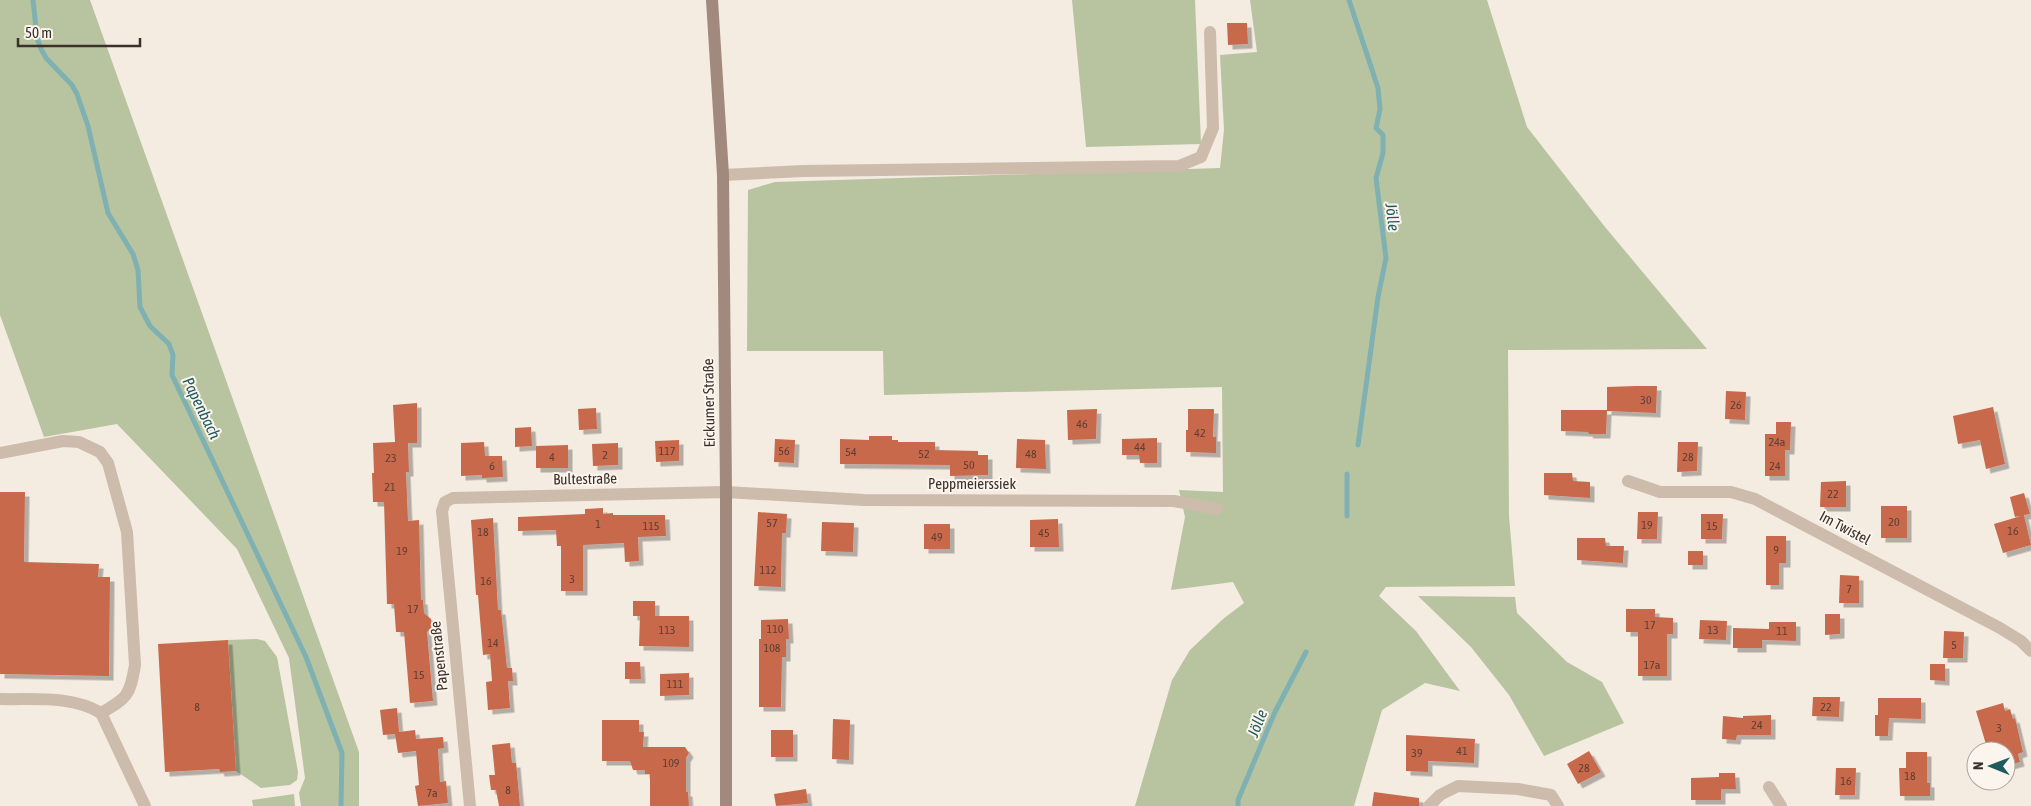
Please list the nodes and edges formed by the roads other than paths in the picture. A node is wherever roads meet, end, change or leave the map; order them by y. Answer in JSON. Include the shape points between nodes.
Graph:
{"nodes":[{"id":1,"x":712,"y":0,"type":"edge"},
{"id":2,"x":1210,"y":32,"type":"dead end"},
{"id":3,"x":723,"y":175,"type":"junction"},
{"id":4,"x":0,"y":453,"type":"edge"},
{"id":5,"x":1628,"y":481,"type":"dead end"},
{"id":6,"x":726,"y":492,"type":"junction"},
{"id":7,"x":444,"y":502,"type":"joint"},
{"id":8,"x":1217,"y":509,"type":"dead end"},
{"id":9,"x":2031,"y":652,"type":"edge"},
{"id":10,"x":0,"y":700,"type":"edge"},
{"id":11,"x":101,"y":713,"type":"junction"},
{"id":12,"x":1770,"y":787,"type":"dead end"},
{"id":13,"x":145,"y":806,"type":"edge"},
{"id":14,"x":470,"y":806,"type":"edge"},
{"id":15,"x":726,"y":806,"type":"edge"},
{"id":16,"x":1429,"y":806,"type":"edge"},
{"id":17,"x":1558,"y":806,"type":"edge"},
{"id":18,"x":1781,"y":806,"type":"edge"}],
"edges":[{"from":1,"to":3,"type":"main road","name":"Eickumer Straße"},
{"from":2,"to":3,"type":"street","via":[[1213,128],[1201,157],[1179,166]]},
{"from":3,"to":6,"type":"main road","name":"Eickumer Straße"},
{"from":4,"to":11,"type":"street","via":[[63,440],[79,442],[100,452],[108,463],[127,532],[135,665],[132,687],[126,696]]},
{"from":5,"to":9,"type":"street","name":"Im Twistel","via":[[1660,492],[1731,492],[1754,499],[2000,628]]},
{"from":6,"to":7,"type":"street","name":"Bultestraße","via":[[452,498]]},
{"from":6,"to":8,"type":"street","name":"Peppmeierssiek","via":[[864,500],[1174,501]]},
{"from":6,"to":15,"type":"main road","name":"Eickumer Straße"},
{"from":7,"to":14,"type":"street","name":"Papenstraße","via":[[442,510]]},
{"from":10,"to":11,"type":"street","via":[[74,702]]},
{"from":11,"to":13,"type":"street"},
{"from":12,"to":18,"type":"street"},
{"from":16,"to":17,"type":"street","via":[[1450,789],[1468,786],[1551,795]]}]}
